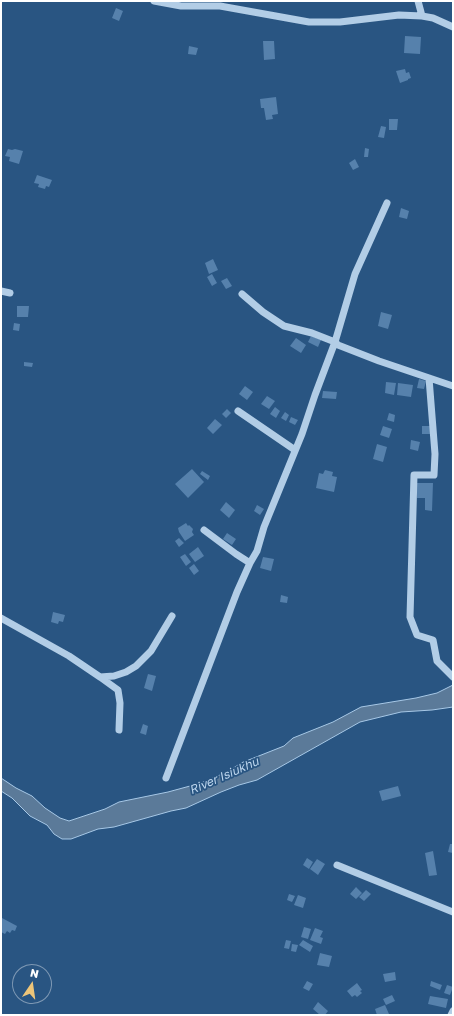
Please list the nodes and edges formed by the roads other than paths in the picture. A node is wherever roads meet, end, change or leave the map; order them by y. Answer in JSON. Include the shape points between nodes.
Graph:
{"nodes":[{"id":1,"x":154,"y":1,"type":"edge"},
{"id":2,"x":418,"y":1,"type":"edge"},
{"id":3,"x":422,"y":16,"type":"junction"},
{"id":4,"x":453,"y":27,"type":"edge"},
{"id":5,"x":387,"y":203,"type":"dead end"},
{"id":6,"x":1,"y":291,"type":"edge"},
{"id":7,"x":10,"y":293,"type":"dead end"},
{"id":8,"x":242,"y":294,"type":"dead end"},
{"id":9,"x":335,"y":342,"type":"junction"},
{"id":10,"x":430,"y":378,"type":"junction"},
{"id":11,"x":453,"y":386,"type":"edge"},
{"id":12,"x":238,"y":410,"type":"dead end"},
{"id":13,"x":295,"y":450,"type":"junction"},
{"id":14,"x":204,"y":530,"type":"dead end"},
{"id":15,"x":250,"y":563,"type":"junction"},
{"id":16,"x":172,"y":616,"type":"dead end"},
{"id":17,"x":1,"y":618,"type":"edge"},
{"id":18,"x":100,"y":677,"type":"junction"},
{"id":19,"x":453,"y":677,"type":"edge"},
{"id":20,"x":119,"y":730,"type":"dead end"},
{"id":21,"x":166,"y":778,"type":"dead end"},
{"id":22,"x":337,"y":865,"type":"dead end"},
{"id":23,"x":453,"y":912,"type":"edge"},
{"id":24,"x":453,"y":1011,"type":"edge"},
{"id":25,"x":451,"y":1015,"type":"edge"}],
"edges":[{"from":1,"to":3,"type":"street","via":[[181,6],[220,6],[309,22],[340,22],[399,15]]},
{"from":2,"to":3,"type":"street"},
{"from":3,"to":4,"type":"street"},
{"from":5,"to":9,"type":"street","via":[[355,274]]},
{"from":6,"to":7,"type":"street"},
{"from":8,"to":9,"type":"street","via":[[284,326]]},
{"from":9,"to":10,"type":"street"},
{"from":9,"to":13,"type":"street"},
{"from":10,"to":11,"type":"street"},
{"from":10,"to":19,"type":"street","via":[[434,475],[414,475],[410,617],[417,636],[433,640],[437,661]]},
{"from":12,"to":13,"type":"street"},
{"from":13,"to":15,"type":"street"},
{"from":14,"to":15,"type":"street"},
{"from":15,"to":21,"type":"street"},
{"from":16,"to":18,"type":"street","via":[[151,651],[136,666],[114,676]]},
{"from":17,"to":18,"type":"street","via":[[69,656]]},
{"from":18,"to":20,"type":"street","via":[[118,690]]},
{"from":22,"to":23,"type":"street"},
{"from":24,"to":25,"type":"street"}]}
